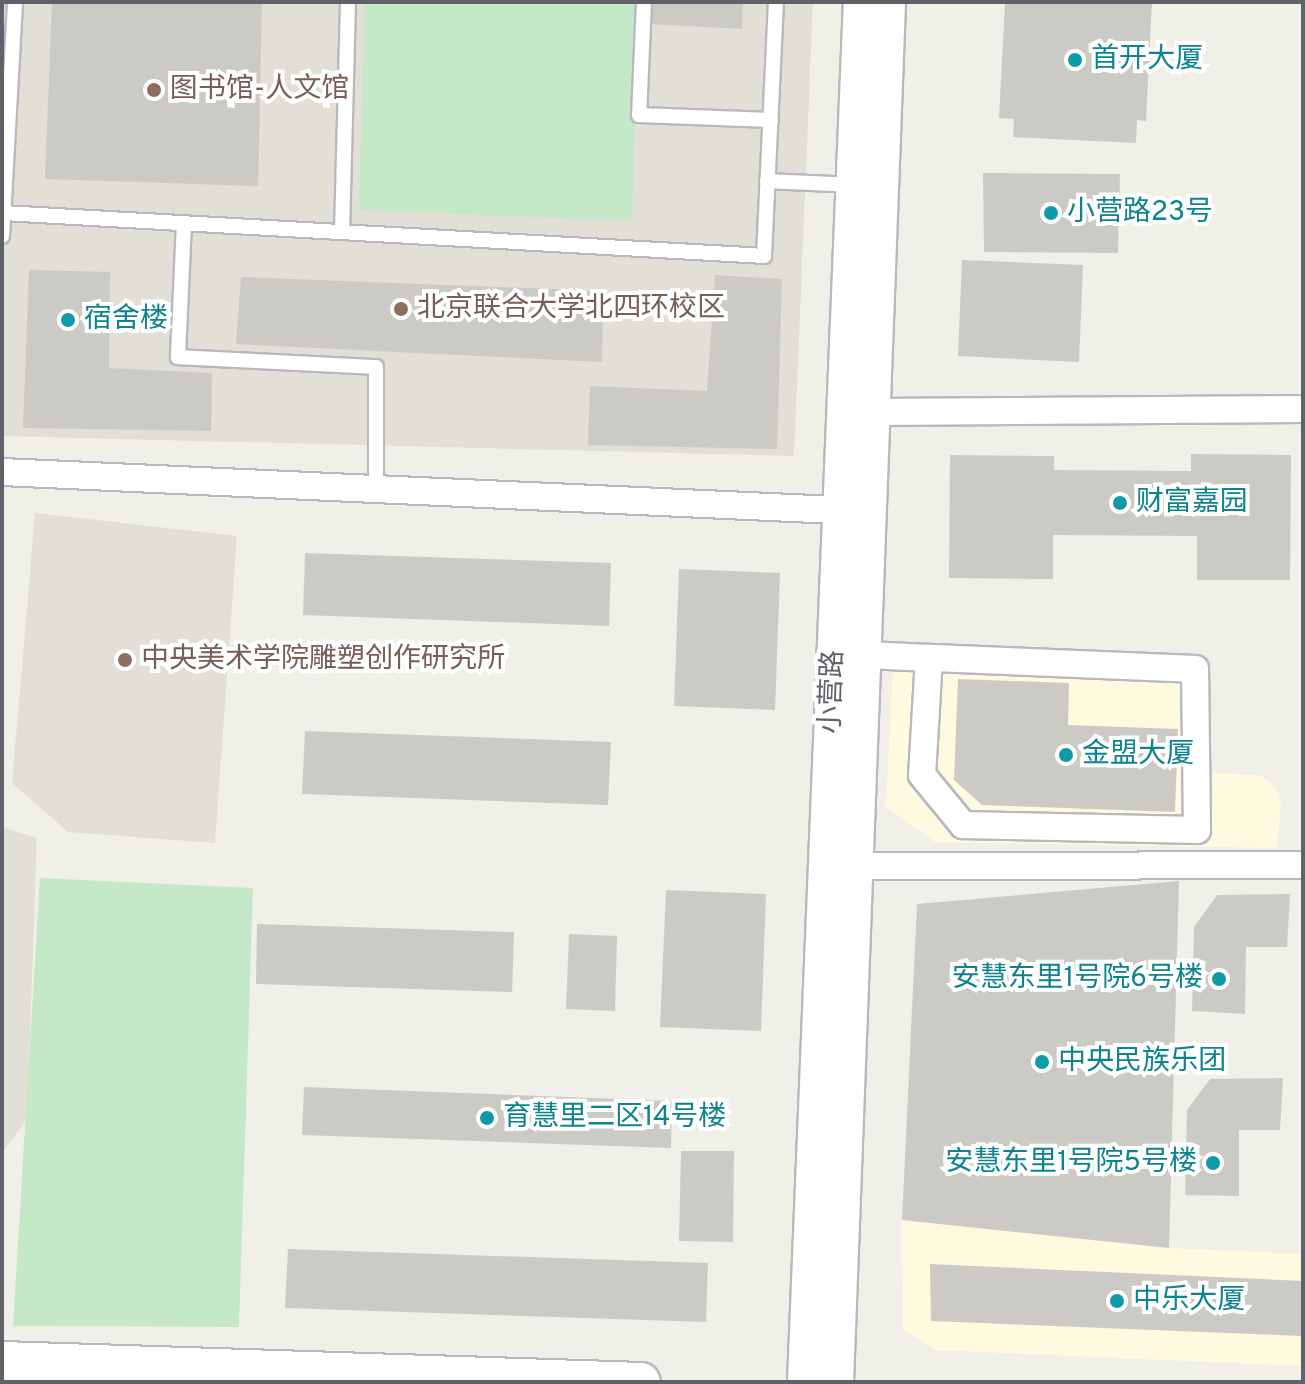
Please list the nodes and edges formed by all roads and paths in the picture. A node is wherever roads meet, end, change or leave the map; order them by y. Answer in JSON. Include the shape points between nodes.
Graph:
{"nodes":[{"id":1,"x":15,"y":2,"type":"edge"},
{"id":2,"x":348,"y":2,"type":"edge"},
{"id":3,"x":644,"y":2,"type":"edge"},
{"id":4,"x":776,"y":2,"type":"edge"},
{"id":5,"x":861,"y":2,"type":"edge"},
{"id":6,"x":888,"y":2,"type":"edge"},
{"id":7,"x":771,"y":120,"type":"junction"},
{"id":8,"x":767,"y":181,"type":"junction"},
{"id":9,"x":854,"y":185,"type":"junction"},
{"id":10,"x":3,"y":213,"type":"edge"},
{"id":11,"x":184,"y":223,"type":"junction"},
{"id":12,"x":342,"y":232,"type":"junction"},
{"id":13,"x":2,"y":236,"type":"edge"},
{"id":14,"x":1303,"y":409,"type":"edge"},
{"id":15,"x":873,"y":412,"type":"junction"},
{"id":16,"x":844,"y":444,"type":"junction"},
{"id":17,"x":2,"y":472,"type":"edge"},
{"id":18,"x":376,"y":489,"type":"junction"},
{"id":19,"x":855,"y":511,"type":"junction"},
{"id":20,"x":867,"y":655,"type":"junction"},
{"id":21,"x":929,"y":658,"type":"junction"},
{"id":22,"x":1303,"y":865,"type":"edge"},
{"id":23,"x":858,"y":866,"type":"junction"},
{"id":24,"x":2,"y":1361,"type":"edge"},
{"id":25,"x":641,"y":1382,"type":"edge"},
{"id":26,"x":805,"y":1382,"type":"edge"},
{"id":27,"x":836,"y":1382,"type":"edge"}],
"edges":[{"from":1,"to":10,"type":"lane"},
{"from":2,"to":12,"type":"lane"},
{"from":3,"to":7,"type":"lane","via":[[639,115]]},
{"from":4,"to":7,"type":"lane"},
{"from":5,"to":9,"type":"street","name":"小营路"},
{"from":6,"to":15,"type":"street","name":"小营路"},
{"from":7,"to":8,"type":"lane"},
{"from":8,"to":9,"type":"lane"},
{"from":8,"to":12,"type":"lane","via":[[764,256]]},
{"from":9,"to":16,"type":"street","name":"小营路"},
{"from":10,"to":11,"type":"lane"},
{"from":10,"to":13,"type":"lane"},
{"from":11,"to":12,"type":"lane"},
{"from":11,"to":18,"type":"lane","via":[[178,357],[376,367]]},
{"from":14,"to":15,"type":"street"},
{"from":15,"to":16,"type":"street"},
{"from":15,"to":19,"type":"street","name":"小营路"},
{"from":16,"to":19,"type":"street","name":"小营路"},
{"from":17,"to":18,"type":"street"},
{"from":18,"to":19,"type":"street"},
{"from":19,"to":20,"type":"street","name":"小营路"},
{"from":19,"to":26,"type":"street","name":"小营路"},
{"from":20,"to":21,"type":"street"},
{"from":20,"to":23,"type":"street","name":"小营路"},
{"from":21,"to":21,"type":"street","via":[[922,775],[963,825],[1197,830],[1195,669]]},
{"from":22,"to":23,"type":"street"},
{"from":23,"to":27,"type":"street","name":"小营路"},
{"from":24,"to":25,"type":"main road"}]}
